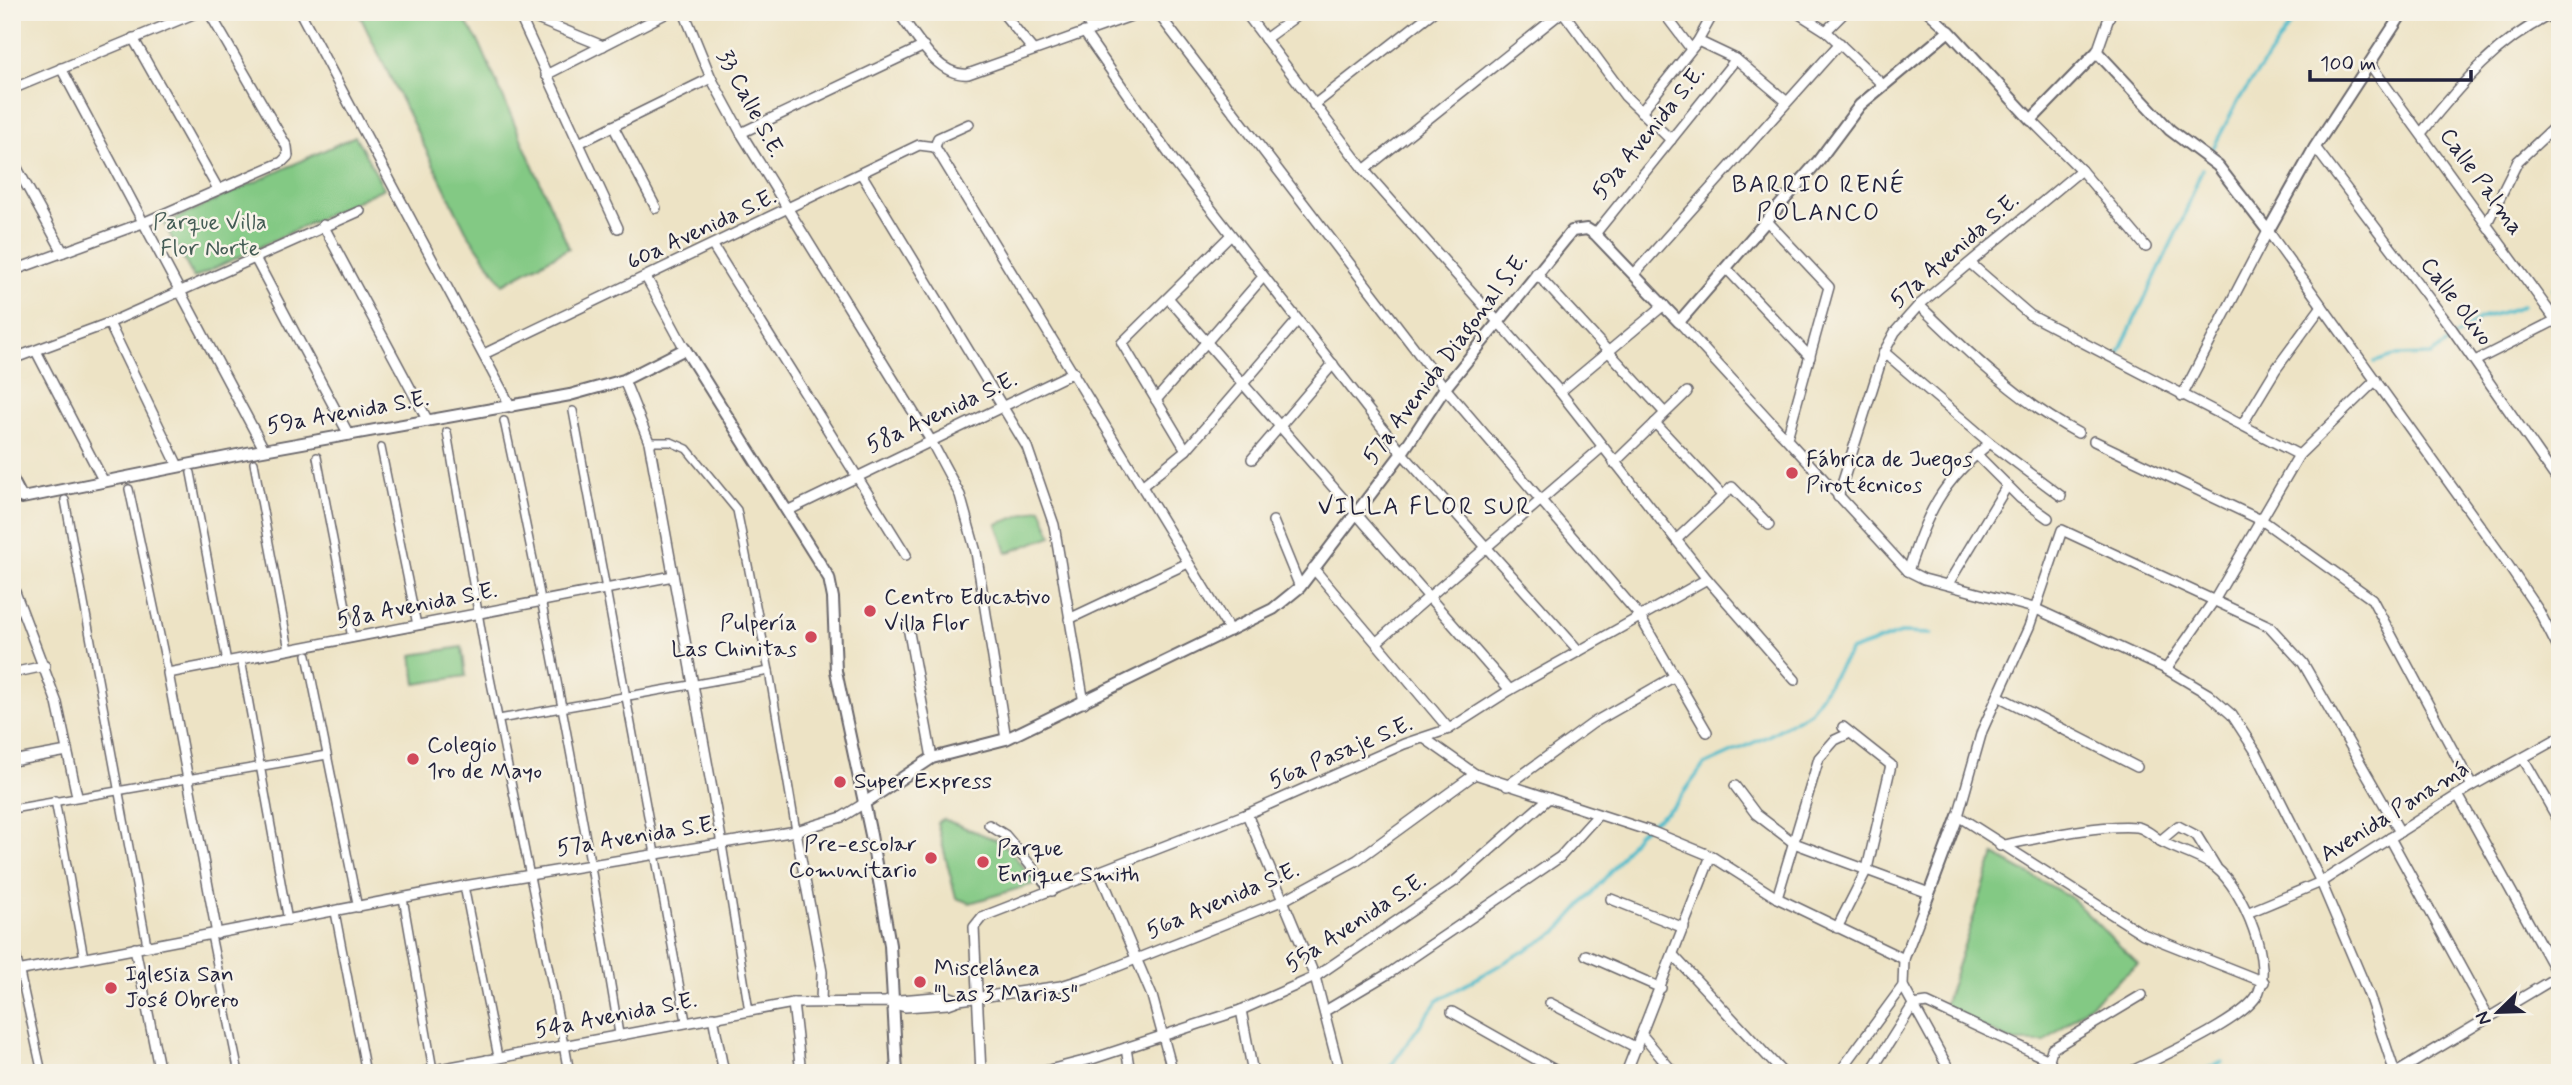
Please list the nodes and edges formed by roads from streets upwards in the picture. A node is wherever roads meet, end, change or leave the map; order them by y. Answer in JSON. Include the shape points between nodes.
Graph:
{"nodes":[{"id":1,"x":198,"y":12,"type":"edge"},
{"id":2,"x":209,"y":12,"type":"edge"},
{"id":3,"x":300,"y":12,"type":"edge"},
{"id":4,"x":519,"y":12,"type":"edge"},
{"id":5,"x":669,"y":12,"type":"edge"},
{"id":6,"x":684,"y":12,"type":"edge"},
{"id":7,"x":898,"y":12,"type":"edge"},
{"id":8,"x":1002,"y":12,"type":"edge"},
{"id":9,"x":1080,"y":12,"type":"edge"},
{"id":10,"x":1142,"y":12,"type":"edge"},
{"id":11,"x":1157,"y":12,"type":"edge"},
{"id":12,"x":1245,"y":12,"type":"edge"},
{"id":13,"x":1302,"y":12,"type":"edge"},
{"id":14,"x":1433,"y":12,"type":"edge"},
{"id":15,"x":1563,"y":12,"type":"edge"},
{"id":16,"x":1663,"y":12,"type":"edge"},
{"id":17,"x":1714,"y":12,"type":"edge"},
{"id":18,"x":1796,"y":12,"type":"edge"},
{"id":19,"x":1845,"y":12,"type":"edge"},
{"id":20,"x":1928,"y":12,"type":"edge"},
{"id":21,"x":2111,"y":12,"type":"edge"},
{"id":22,"x":2403,"y":12,"type":"edge"},
{"id":23,"x":2556,"y":12,"type":"edge"},
{"id":24,"x":1088,"y":30,"type":"junction"},
{"id":25,"x":1826,"y":31,"type":"junction"},
{"id":26,"x":1949,"y":31,"type":"junction"},
{"id":27,"x":132,"y":38,"type":"junction"},
{"id":28,"x":1265,"y":39,"type":"junction"},
{"id":29,"x":1698,"y":41,"type":"junction"},
{"id":30,"x":1840,"y":43,"type":"junction"},
{"id":31,"x":603,"y":46,"type":"junction"},
{"id":32,"x":924,"y":46,"type":"junction"},
{"id":33,"x":1691,"y":49,"type":"junction"},
{"id":34,"x":1033,"y":50,"type":"junction"},
{"id":35,"x":2097,"y":52,"type":"junction"},
{"id":36,"x":1736,"y":59,"type":"junction"},
{"id":37,"x":2369,"y":63,"type":"junction"},
{"id":38,"x":61,"y":68,"type":"junction"},
{"id":39,"x":546,"y":75,"type":"junction"},
{"id":40,"x":711,"y":78,"type":"junction"},
{"id":41,"x":1883,"y":85,"type":"junction"},
{"id":42,"x":12,"y":89,"type":"edge"},
{"id":43,"x":1786,"y":101,"type":"junction"},
{"id":44,"x":1314,"y":105,"type":"junction"},
{"id":45,"x":1641,"y":112,"type":"junction"},
{"id":46,"x":2031,"y":120,"type":"junction"},
{"id":47,"x":2560,"y":122,"type":"edge"},
{"id":48,"x":968,"y":124,"type":"dead end"},
{"id":49,"x":613,"y":126,"type":"junction"},
{"id":50,"x":2422,"y":132,"type":"junction"},
{"id":51,"x":741,"y":133,"type":"junction"},
{"id":52,"x":1671,"y":139,"type":"junction"},
{"id":53,"x":579,"y":143,"type":"junction"},
{"id":54,"x":935,"y":147,"type":"junction"},
{"id":55,"x":2315,"y":147,"type":"junction"},
{"id":56,"x":12,"y":159,"type":"edge"},
{"id":57,"x":1364,"y":170,"type":"junction"},
{"id":58,"x":2081,"y":170,"type":"junction"},
{"id":59,"x":862,"y":175,"type":"junction"},
{"id":60,"x":218,"y":189,"type":"junction"},
{"id":61,"x":656,"y":208,"type":"dead end"},
{"id":62,"x":360,"y":211,"type":"dead end"},
{"id":63,"x":787,"y":211,"type":"junction"},
{"id":64,"x":1767,"y":221,"type":"junction"},
{"id":65,"x":145,"y":222,"type":"junction"},
{"id":66,"x":2487,"y":223,"type":"junction"},
{"id":67,"x":323,"y":225,"type":"junction"},
{"id":68,"x":618,"y":228,"type":"dead end"},
{"id":69,"x":2268,"y":231,"type":"junction"},
{"id":70,"x":1595,"y":234,"type":"junction"},
{"id":71,"x":1231,"y":235,"type":"junction"},
{"id":72,"x":713,"y":246,"type":"junction"},
{"id":73,"x":2146,"y":247,"type":"dead end"},
{"id":74,"x":63,"y":251,"type":"junction"},
{"id":75,"x":254,"y":256,"type":"junction"},
{"id":76,"x":1971,"y":264,"type":"junction"},
{"id":77,"x":1726,"y":268,"type":"junction"},
{"id":78,"x":12,"y":271,"type":"edge"},
{"id":79,"x":1536,"y":273,"type":"junction"},
{"id":80,"x":1635,"y":273,"type":"junction"},
{"id":81,"x":1263,"y":276,"type":"junction"},
{"id":82,"x":646,"y":277,"type":"junction"},
{"id":83,"x":181,"y":290,"type":"junction"},
{"id":84,"x":1169,"y":299,"type":"junction"},
{"id":85,"x":1664,"y":305,"type":"junction"},
{"id":86,"x":1919,"y":305,"type":"junction"},
{"id":87,"x":2322,"y":306,"type":"junction"},
{"id":88,"x":1297,"y":321,"type":"junction"},
{"id":89,"x":2558,"y":321,"type":"edge"},
{"id":90,"x":1679,"y":322,"type":"junction"},
{"id":91,"x":109,"y":323,"type":"junction"},
{"id":92,"x":1497,"y":323,"type":"junction"},
{"id":93,"x":1207,"y":342,"type":"junction"},
{"id":94,"x":685,"y":349,"type":"junction"},
{"id":95,"x":1608,"y":349,"type":"junction"},
{"id":96,"x":36,"y":351,"type":"junction"},
{"id":97,"x":1884,"y":352,"type":"junction"},
{"id":98,"x":484,"y":354,"type":"junction"},
{"id":99,"x":1810,"y":358,"type":"junction"},
{"id":100,"x":12,"y":359,"type":"edge"},
{"id":101,"x":2475,"y":361,"type":"junction"},
{"id":102,"x":1333,"y":364,"type":"junction"},
{"id":103,"x":1074,"y":372,"type":"junction"},
{"id":104,"x":624,"y":380,"type":"junction"},
{"id":105,"x":2376,"y":380,"type":"junction"},
{"id":106,"x":1245,"y":384,"type":"junction"},
{"id":107,"x":1445,"y":388,"type":"junction"},
{"id":108,"x":1559,"y":392,"type":"junction"},
{"id":109,"x":1687,"y":392,"type":"dead end"},
{"id":110,"x":2182,"y":396,"type":"junction"},
{"id":111,"x":1156,"y":400,"type":"junction"},
{"id":112,"x":1003,"y":406,"type":"junction"},
{"id":113,"x":511,"y":407,"type":"junction"},
{"id":114,"x":573,"y":411,"type":"dead end"},
{"id":115,"x":1665,"y":413,"type":"junction"},
{"id":116,"x":428,"y":421,"type":"junction"},
{"id":117,"x":504,"y":421,"type":"dead end"},
{"id":118,"x":1655,"y":423,"type":"junction"},
{"id":119,"x":1281,"y":425,"type":"junction"},
{"id":120,"x":2242,"y":425,"type":"junction"},
{"id":121,"x":447,"y":432,"type":"dead end"},
{"id":122,"x":2078,"y":433,"type":"dead end"},
{"id":123,"x":349,"y":435,"type":"junction"},
{"id":124,"x":1787,"y":438,"type":"junction"},
{"id":125,"x":930,"y":439,"type":"junction"},
{"id":126,"x":2094,"y":441,"type":"dead end"},
{"id":127,"x":649,"y":442,"type":"junction"},
{"id":128,"x":1990,"y":443,"type":"junction"},
{"id":129,"x":381,"y":448,"type":"dead end"},
{"id":130,"x":1601,"y":448,"type":"junction"},
{"id":131,"x":264,"y":449,"type":"junction"},
{"id":132,"x":1186,"y":450,"type":"junction"},
{"id":133,"x":1402,"y":453,"type":"junction"},
{"id":134,"x":1976,"y":454,"type":"junction"},
{"id":135,"x":2299,"y":455,"type":"junction"},
{"id":136,"x":317,"y":457,"type":"dead end"},
{"id":137,"x":1252,"y":459,"type":"dead end"},
{"id":138,"x":254,"y":463,"type":"dead end"},
{"id":139,"x":1614,"y":463,"type":"junction"},
{"id":140,"x":178,"y":466,"type":"junction"},
{"id":141,"x":191,"y":473,"type":"dead end"},
{"id":142,"x":855,"y":475,"type":"junction"},
{"id":143,"x":12,"y":480,"type":"edge"},
{"id":144,"x":103,"y":480,"type":"junction"},
{"id":145,"x":2560,"y":484,"type":"edge"},
{"id":146,"x":1142,"y":486,"type":"junction"},
{"id":147,"x":2007,"y":486,"type":"junction"},
{"id":148,"x":129,"y":489,"type":"dead end"},
{"id":149,"x":1721,"y":494,"type":"junction"},
{"id":150,"x":2062,"y":496,"type":"dead end"},
{"id":151,"x":1838,"y":497,"type":"junction"},
{"id":152,"x":17,"y":499,"type":"edge"},
{"id":153,"x":65,"y":500,"type":"dead end"},
{"id":154,"x":1540,"y":500,"type":"junction"},
{"id":155,"x":789,"y":510,"type":"junction"},
{"id":156,"x":1356,"y":512,"type":"junction"},
{"id":157,"x":2048,"y":517,"type":"dead end"},
{"id":158,"x":1273,"y":521,"type":"dead end"},
{"id":159,"x":2263,"y":521,"type":"junction"},
{"id":160,"x":1769,"y":525,"type":"dead end"},
{"id":161,"x":1677,"y":539,"type":"junction"},
{"id":162,"x":1484,"y":548,"type":"junction"},
{"id":163,"x":906,"y":555,"type":"dead end"},
{"id":164,"x":1188,"y":563,"type":"junction"},
{"id":165,"x":1313,"y":568,"type":"junction"},
{"id":166,"x":1908,"y":571,"type":"junction"},
{"id":167,"x":673,"y":576,"type":"junction"},
{"id":168,"x":1707,"y":579,"type":"junction"},
{"id":169,"x":12,"y":584,"type":"edge"},
{"id":170,"x":1948,"y":584,"type":"junction"},
{"id":171,"x":1300,"y":587,"type":"junction"},
{"id":172,"x":607,"y":589,"type":"junction"},
{"id":173,"x":1429,"y":595,"type":"junction"},
{"id":174,"x":2215,"y":599,"type":"junction"},
{"id":175,"x":543,"y":601,"type":"junction"},
{"id":176,"x":2034,"y":608,"type":"junction"},
{"id":177,"x":480,"y":614,"type":"junction"},
{"id":178,"x":1639,"y":615,"type":"junction"},
{"id":179,"x":1069,"y":620,"type":"junction"},
{"id":180,"x":417,"y":625,"type":"junction"},
{"id":181,"x":908,"y":628,"type":"dead end"},
{"id":182,"x":1230,"y":631,"type":"junction"},
{"id":183,"x":352,"y":638,"type":"junction"},
{"id":184,"x":1377,"y":642,"type":"junction"},
{"id":185,"x":289,"y":650,"type":"junction"},
{"id":186,"x":1578,"y":651,"type":"junction"},
{"id":187,"x":2560,"y":652,"type":"edge"},
{"id":188,"x":307,"y":655,"type":"dead end"},
{"id":189,"x":241,"y":659,"type":"junction"},
{"id":190,"x":227,"y":662,"type":"junction"},
{"id":191,"x":45,"y":666,"type":"junction"},
{"id":192,"x":2166,"y":669,"type":"junction"},
{"id":193,"x":769,"y":671,"type":"junction"},
{"id":194,"x":12,"y":673,"type":"edge"},
{"id":195,"x":168,"y":673,"type":"junction"},
{"id":196,"x":1675,"y":676,"type":"junction"},
{"id":197,"x":1795,"y":680,"type":"dead end"},
{"id":198,"x":694,"y":686,"type":"junction"},
{"id":199,"x":1510,"y":690,"type":"junction"},
{"id":200,"x":1998,"y":695,"type":"junction"},
{"id":201,"x":626,"y":696,"type":"junction"},
{"id":202,"x":1084,"y":703,"type":"junction"},
{"id":203,"x":562,"y":707,"type":"junction"},
{"id":204,"x":499,"y":719,"type":"junction"},
{"id":205,"x":1448,"y":729,"type":"junction"},
{"id":206,"x":1707,"y":732,"type":"dead end"},
{"id":207,"x":2560,"y":737,"type":"edge"},
{"id":208,"x":1424,"y":738,"type":"junction"},
{"id":209,"x":1006,"y":739,"type":"junction"},
{"id":210,"x":67,"y":751,"type":"junction"},
{"id":211,"x":327,"y":755,"type":"junction"},
{"id":212,"x":932,"y":758,"type":"junction"},
{"id":213,"x":2523,"y":758,"type":"junction"},
{"id":214,"x":12,"y":761,"type":"edge"},
{"id":215,"x":260,"y":767,"type":"junction"},
{"id":216,"x":2137,"y":767,"type":"dead end"},
{"id":217,"x":1475,"y":774,"type":"junction"},
{"id":218,"x":186,"y":780,"type":"junction"},
{"id":219,"x":1507,"y":786,"type":"junction"},
{"id":220,"x":1735,"y":786,"type":"dead end"},
{"id":221,"x":2472,"y":786,"type":"junction"},
{"id":222,"x":119,"y":790,"type":"junction"},
{"id":223,"x":2458,"y":795,"type":"junction"},
{"id":224,"x":77,"y":796,"type":"junction"},
{"id":225,"x":1549,"y":798,"type":"junction"},
{"id":226,"x":55,"y":800,"type":"junction"},
{"id":227,"x":863,"y":804,"type":"junction"},
{"id":228,"x":12,"y":808,"type":"edge"},
{"id":229,"x":1247,"y":814,"type":"junction"},
{"id":230,"x":1598,"y":815,"type":"junction"},
{"id":231,"x":1958,"y":817,"type":"junction"},
{"id":232,"x":2560,"y":823,"type":"edge"},
{"id":233,"x":989,"y":825,"type":"dead end"},
{"id":234,"x":796,"y":831,"type":"junction"},
{"id":235,"x":2400,"y":832,"type":"junction"},
{"id":236,"x":2390,"y":838,"type":"junction"},
{"id":237,"x":2160,"y":841,"type":"junction"},
{"id":238,"x":1794,"y":843,"type":"junction"},
{"id":239,"x":722,"y":844,"type":"junction"},
{"id":240,"x":2000,"y":846,"type":"junction"},
{"id":241,"x":655,"y":855,"type":"junction"},
{"id":242,"x":1711,"y":856,"type":"junction"},
{"id":243,"x":592,"y":866,"type":"junction"},
{"id":244,"x":2217,"y":868,"type":"junction"},
{"id":245,"x":1867,"y":869,"type":"junction"},
{"id":246,"x":1100,"y":873,"type":"junction"},
{"id":247,"x":528,"y":876,"type":"junction"},
{"id":248,"x":2321,"y":881,"type":"junction"},
{"id":249,"x":464,"y":886,"type":"junction"},
{"id":250,"x":1052,"y":891,"type":"junction"},
{"id":251,"x":1929,"y":893,"type":"junction"},
{"id":252,"x":403,"y":898,"type":"junction"},
{"id":253,"x":1777,"y":898,"type":"junction"},
{"id":254,"x":1284,"y":900,"type":"junction"},
{"id":255,"x":1611,"y":900,"type":"dead end"},
{"id":256,"x":1924,"y":907,"type":"joint"},
{"id":257,"x":358,"y":908,"type":"junction"},
{"id":258,"x":335,"y":912,"type":"junction"},
{"id":259,"x":2247,"y":913,"type":"junction"},
{"id":260,"x":288,"y":921,"type":"junction"},
{"id":261,"x":1684,"y":928,"type":"junction"},
{"id":262,"x":1837,"y":928,"type":"junction"},
{"id":263,"x":214,"y":934,"type":"junction"},
{"id":264,"x":12,"y":936,"type":"edge"},
{"id":265,"x":147,"y":945,"type":"junction"},
{"id":266,"x":135,"y":948,"type":"junction"},
{"id":267,"x":1586,"y":956,"type":"dead end"},
{"id":268,"x":1674,"y":956,"type":"junction"},
{"id":269,"x":84,"y":958,"type":"junction"},
{"id":270,"x":1136,"y":958,"type":"junction"},
{"id":271,"x":1904,"y":960,"type":"junction"},
{"id":272,"x":15,"y":971,"type":"edge"},
{"id":273,"x":2559,"y":976,"type":"edge"},
{"id":274,"x":1315,"y":977,"type":"junction"},
{"id":275,"x":2264,"y":982,"type":"junction"},
{"id":276,"x":1903,"y":986,"type":"junction"},
{"id":277,"x":1661,"y":988,"type":"junction"},
{"id":278,"x":2142,"y":995,"type":"dead end"},
{"id":279,"x":977,"y":997,"type":"junction"},
{"id":280,"x":821,"y":1002,"type":"junction"},
{"id":281,"x":891,"y":1002,"type":"junction"},
{"id":282,"x":793,"y":1003,"type":"junction"},
{"id":283,"x":1550,"y":1003,"type":"dead end"},
{"id":284,"x":1913,"y":1005,"type":"junction"},
{"id":285,"x":1241,"y":1010,"type":"junction"},
{"id":286,"x":749,"y":1011,"type":"junction"},
{"id":287,"x":1325,"y":1011,"type":"junction"},
{"id":288,"x":1452,"y":1012,"type":"dead end"},
{"id":289,"x":713,"y":1017,"type":"junction"},
{"id":290,"x":2488,"y":1017,"type":"junction"},
{"id":291,"x":685,"y":1021,"type":"junction"},
{"id":292,"x":619,"y":1034,"type":"junction"},
{"id":293,"x":1165,"y":1034,"type":"junction"},
{"id":294,"x":1642,"y":1035,"type":"junction"},
{"id":295,"x":564,"y":1045,"type":"junction"},
{"id":296,"x":1126,"y":1048,"type":"junction"},
{"id":297,"x":1637,"y":1048,"type":"junction"},
{"id":298,"x":498,"y":1057,"type":"junction"},
{"id":299,"x":487,"y":1059,"type":"junction"},
{"id":300,"x":2049,"y":1060,"type":"junction"},
{"id":301,"x":433,"y":1070,"type":"junction"},
{"id":302,"x":1056,"y":1071,"type":"edge"},
{"id":303,"x":1841,"y":1072,"type":"edge"},
{"id":304,"x":42,"y":1073,"type":"edge"},
{"id":305,"x":160,"y":1073,"type":"edge"},
{"id":306,"x":239,"y":1073,"type":"edge"},
{"id":307,"x":366,"y":1073,"type":"edge"},
{"id":308,"x":418,"y":1073,"type":"edge"},
{"id":309,"x":489,"y":1073,"type":"edge"},
{"id":310,"x":569,"y":1073,"type":"edge"},
{"id":311,"x":724,"y":1073,"type":"edge"},
{"id":312,"x":801,"y":1073,"type":"edge"},
{"id":313,"x":897,"y":1073,"type":"edge"},
{"id":314,"x":981,"y":1073,"type":"edge"},
{"id":315,"x":1037,"y":1073,"type":"edge"},
{"id":316,"x":1130,"y":1073,"type":"edge"},
{"id":317,"x":1173,"y":1073,"type":"edge"},
{"id":318,"x":1253,"y":1073,"type":"edge"},
{"id":319,"x":1340,"y":1073,"type":"edge"},
{"id":320,"x":1560,"y":1073,"type":"edge"},
{"id":321,"x":1626,"y":1073,"type":"edge"},
{"id":322,"x":1674,"y":1073,"type":"edge"},
{"id":323,"x":1783,"y":1073,"type":"edge"},
{"id":324,"x":1870,"y":1073,"type":"edge"},
{"id":325,"x":1951,"y":1073,"type":"edge"},
{"id":326,"x":2056,"y":1073,"type":"edge"},
{"id":327,"x":2128,"y":1073,"type":"edge"},
{"id":328,"x":2396,"y":1073,"type":"edge"}],
"edges":[{"from":1,"to":27,"type":"street"},
{"from":2,"to":60,"type":"street","via":[[288,156]]},
{"from":3,"to":98,"type":"street"},
{"from":4,"to":31,"type":"street"},
{"from":4,"to":39,"type":"street"},
{"from":5,"to":31,"type":"street"},
{"from":6,"to":40,"type":"street","name":"33 Calle S.E."},
{"from":7,"to":32,"type":"street"},
{"from":8,"to":34,"type":"street"},
{"from":9,"to":24,"type":"street"},
{"from":10,"to":24,"type":"street"},
{"from":11,"to":107,"type":"street"},
{"from":12,"to":28,"type":"street"},
{"from":13,"to":28,"type":"street"},
{"from":14,"to":44,"type":"street"},
{"from":15,"to":45,"type":"street"},
{"from":15,"to":57,"type":"street"},
{"from":16,"to":33,"type":"street"},
{"from":17,"to":29,"type":"street"},
{"from":18,"to":25,"type":"street"},
{"from":19,"to":25,"type":"street"},
{"from":20,"to":26,"type":"street"},
{"from":21,"to":35,"type":"street"},
{"from":22,"to":37,"type":"street"},
{"from":23,"to":50,"type":"street","via":[[2529,25],[2472,71]]},
{"from":24,"to":34,"type":"street"},
{"from":24,"to":71,"type":"street","via":[[1176,164]]},
{"from":25,"to":30,"type":"street"},
{"from":26,"to":41,"type":"street"},
{"from":26,"to":46,"type":"street"},
{"from":27,"to":38,"type":"street"},
{"from":27,"to":60,"type":"street"},
{"from":28,"to":44,"type":"street"},
{"from":29,"to":33,"type":"street"},
{"from":29,"to":36,"type":"street"},
{"from":30,"to":41,"type":"street"},
{"from":30,"to":43,"type":"street"},
{"from":31,"to":39,"type":"street"},
{"from":32,"to":34,"type":"street","via":[[956,75]]},
{"from":32,"to":51,"type":"street"},
{"from":33,"to":45,"type":"street"},
{"from":35,"to":46,"type":"street"},
{"from":35,"to":69,"type":"street","via":[[2170,130],[2218,166]]},
{"from":36,"to":43,"type":"street"},
{"from":36,"to":52,"type":"street","name":"59a Avenida S.E."},
{"from":37,"to":50,"type":"street","name":"Calle Palma"},
{"from":37,"to":55,"type":"street"},
{"from":38,"to":42,"type":"street"},
{"from":38,"to":65,"type":"street"},
{"from":39,"to":53,"type":"street"},
{"from":40,"to":49,"type":"street"},
{"from":40,"to":51,"type":"street","name":"33 Calle S.E."},
{"from":41,"to":64,"type":"street","via":[[1845,121]]},
{"from":43,"to":80,"type":"street"},
{"from":44,"to":57,"type":"street"},
{"from":45,"to":52,"type":"street"},
{"from":46,"to":58,"type":"street"},
{"from":47,"to":66,"type":"street","via":[[2518,161]]},
{"from":48,"to":54,"type":"street","via":[[938,138]]},
{"from":49,"to":53,"type":"street"},
{"from":49,"to":61,"type":"street"},
{"from":50,"to":66,"type":"street","name":"Calle Palma"},
{"from":51,"to":63,"type":"street","name":"33 Calle S.E."},
{"from":52,"to":70,"type":"street","name":"59a Avenida S.E."},
{"from":53,"to":68,"type":"street"},
{"from":54,"to":59,"type":"street","name":"60a Avenida S.E.","via":[[919,145]]},
{"from":54,"to":103,"type":"street"},
{"from":55,"to":69,"type":"street"},
{"from":55,"to":101,"type":"street","name":"Calle Olivo"},
{"from":56,"to":74,"type":"street"},
{"from":57,"to":92,"type":"street"},
{"from":58,"to":73,"type":"street"},
{"from":58,"to":76,"type":"street","name":"57a Avenida S.E."},
{"from":59,"to":63,"type":"street","name":"60a Avenida S.E."},
{"from":59,"to":112,"type":"street"},
{"from":60,"to":65,"type":"street"},
{"from":62,"to":67,"type":"street"},
{"from":63,"to":72,"type":"street","name":"60a Avenida S.E."},
{"from":63,"to":125,"type":"street","name":"33 Calle S.E."},
{"from":64,"to":77,"type":"street"},
{"from":64,"to":99,"type":"street","via":[[1829,287]]},
{"from":65,"to":74,"type":"street"},
{"from":65,"to":83,"type":"street"},
{"from":66,"to":89,"type":"street","name":"Calle Palma"},
{"from":67,"to":75,"type":"street"},
{"from":67,"to":116,"type":"street"},
{"from":69,"to":87,"type":"street"},
{"from":69,"to":110,"type":"street"},
{"from":70,"to":79,"type":"street","name":"57a Avenida Diagonal S.E.","via":[[1578,228],[1562,240]]},
{"from":70,"to":80,"type":"street"},
{"from":71,"to":81,"type":"street"},
{"from":71,"to":84,"type":"street"},
{"from":72,"to":82,"type":"street","name":"60a Avenida S.E."},
{"from":72,"to":142,"type":"street"},
{"from":74,"to":78,"type":"street"},
{"from":75,"to":83,"type":"street"},
{"from":75,"to":123,"type":"street"},
{"from":76,"to":86,"type":"street","name":"57a Avenida S.E."},
{"from":76,"to":110,"type":"street","via":[[2030,315]]},
{"from":77,"to":90,"type":"street"},
{"from":77,"to":99,"type":"street"},
{"from":79,"to":92,"type":"street","name":"57a Avenida Diagonal S.E."},
{"from":79,"to":95,"type":"street"},
{"from":80,"to":85,"type":"street"},
{"from":81,"to":88,"type":"street"},
{"from":81,"to":93,"type":"street"},
{"from":82,"to":94,"type":"street"},
{"from":82,"to":98,"type":"street","name":"60a Avenida S.E."},
{"from":83,"to":91,"type":"street"},
{"from":83,"to":131,"type":"street"},
{"from":84,"to":93,"type":"street"},
{"from":84,"to":111,"type":"street","via":[[1122,343]]},
{"from":85,"to":90,"type":"street"},
{"from":85,"to":95,"type":"street"},
{"from":86,"to":97,"type":"street","name":"57a Avenida S.E."},
{"from":86,"to":122,"type":"street","via":[[1987,371],[2042,414]]},
{"from":87,"to":105,"type":"street"},
{"from":87,"to":120,"type":"street"},
{"from":88,"to":102,"type":"street"},
{"from":88,"to":106,"type":"street"},
{"from":89,"to":101,"type":"street"},
{"from":90,"to":124,"type":"street"},
{"from":91,"to":96,"type":"street"},
{"from":91,"to":140,"type":"street"},
{"from":92,"to":107,"type":"street","name":"57a Avenida Diagonal S.E."},
{"from":92,"to":108,"type":"street"},
{"from":93,"to":106,"type":"street"},
{"from":93,"to":111,"type":"street"},
{"from":94,"to":104,"type":"street","name":"59a Avenida S.E."},
{"from":94,"to":155,"type":"street"},
{"from":95,"to":108,"type":"street"},
{"from":95,"to":115,"type":"street"},
{"from":96,"to":100,"type":"street"},
{"from":96,"to":144,"type":"street"},
{"from":97,"to":128,"type":"street"},
{"from":97,"to":151,"type":"street","name":"57a Avenida S.E."},
{"from":98,"to":113,"type":"street"},
{"from":99,"to":124,"type":"street"},
{"from":101,"to":145,"type":"street","name":"Calle Olivo"},
{"from":102,"to":119,"type":"street"},
{"from":102,"to":133,"type":"street"},
{"from":103,"to":112,"type":"street","name":"58a Avenida S.E."},
{"from":103,"to":146,"type":"street"},
{"from":104,"to":113,"type":"street","name":"59a Avenida S.E."},
{"from":104,"to":127,"type":"street"},
{"from":105,"to":135,"type":"street"},
{"from":105,"to":187,"type":"street","via":[[2533,601]]},
{"from":106,"to":119,"type":"street"},
{"from":106,"to":132,"type":"street"},
{"from":107,"to":133,"type":"street","name":"57a Avenida Diagonal S.E."},
{"from":107,"to":154,"type":"street"},
{"from":108,"to":130,"type":"street"},
{"from":109,"to":115,"type":"street"},
{"from":110,"to":120,"type":"street"},
{"from":111,"to":132,"type":"street"},
{"from":112,"to":125,"type":"street","name":"58a Avenida S.E."},
{"from":112,"to":179,"type":"street","via":[[1027,447],[1054,525]]},
{"from":113,"to":116,"type":"street","name":"59a Avenida S.E."},
{"from":114,"to":172,"type":"street"},
{"from":115,"to":118,"type":"street"},
{"from":116,"to":123,"type":"street","name":"59a Avenida S.E."},
{"from":117,"to":175,"type":"street"},
{"from":118,"to":139,"type":"street"},
{"from":118,"to":149,"type":"street"},
{"from":119,"to":137,"type":"street"},
{"from":119,"to":156,"type":"street"},
{"from":120,"to":135,"type":"street"},
{"from":121,"to":177,"type":"street"},
{"from":123,"to":131,"type":"street","name":"59a Avenida S.E."},
{"from":124,"to":151,"type":"street"},
{"from":125,"to":142,"type":"street","name":"58a Avenida S.E."},
{"from":125,"to":209,"type":"street","name":"33 Calle S.E.","via":[[967,515]]},
{"from":126,"to":159,"type":"street"},
{"from":127,"to":167,"type":"street"},
{"from":127,"to":193,"type":"street","via":[[671,442],[687,449],[737,510]]},
{"from":128,"to":134,"type":"street"},
{"from":128,"to":150,"type":"street"},
{"from":129,"to":180,"type":"street"},
{"from":130,"to":139,"type":"street"},
{"from":130,"to":154,"type":"street"},
{"from":131,"to":140,"type":"street","name":"59a Avenida S.E."},
{"from":132,"to":146,"type":"street"},
{"from":133,"to":156,"type":"street","name":"57a Avenida Diagonal S.E."},
{"from":133,"to":162,"type":"street"},
{"from":134,"to":147,"type":"street"},
{"from":134,"to":166,"type":"street","via":[[1933,504]]},
{"from":135,"to":159,"type":"street"},
{"from":136,"to":183,"type":"street"},
{"from":138,"to":185,"type":"street"},
{"from":139,"to":161,"type":"street"},
{"from":140,"to":144,"type":"street","name":"59a Avenida S.E."},
{"from":141,"to":190,"type":"street"},
{"from":142,"to":155,"type":"street","name":"58a Avenida S.E."},
{"from":142,"to":163,"type":"street"},
{"from":143,"to":152,"type":"street"},
{"from":144,"to":152,"type":"street","name":"59a Avenida S.E."},
{"from":146,"to":164,"type":"street"},
{"from":147,"to":157,"type":"street"},
{"from":147,"to":170,"type":"street"},
{"from":148,"to":195,"type":"street"},
{"from":149,"to":160,"type":"street","via":[[1731,486]]},
{"from":149,"to":161,"type":"street"},
{"from":151,"to":166,"type":"street"},
{"from":153,"to":222,"type":"street"},
{"from":154,"to":162,"type":"street"},
{"from":154,"to":178,"type":"street"},
{"from":155,"to":227,"type":"street","via":[[828,578],[836,671]]},
{"from":156,"to":165,"type":"street","name":"57a Avenida Diagonal S.E."},
{"from":156,"to":173,"type":"street"},
{"from":158,"to":171,"type":"street"},
{"from":159,"to":174,"type":"street"},
{"from":159,"to":221,"type":"street","via":[[2372,599]]},
{"from":161,"to":168,"type":"street"},
{"from":162,"to":173,"type":"street"},
{"from":162,"to":186,"type":"street"},
{"from":164,"to":179,"type":"street"},
{"from":164,"to":182,"type":"street"},
{"from":165,"to":171,"type":"street","name":"57a Avenida Diagonal S.E."},
{"from":165,"to":184,"type":"street"},
{"from":166,"to":170,"type":"street"},
{"from":167,"to":172,"type":"street","name":"58a Avenida S.E."},
{"from":167,"to":198,"type":"street"},
{"from":168,"to":178,"type":"street","name":"56a Pasaje S.E."},
{"from":168,"to":197,"type":"street"},
{"from":169,"to":191,"type":"street"},
{"from":170,"to":176,"type":"street"},
{"from":171,"to":182,"type":"street","name":"57a Avenida Diagonal S.E.","via":[[1273,609]]},
{"from":172,"to":175,"type":"street","name":"58a Avenida S.E."},
{"from":172,"to":201,"type":"street"},
{"from":173,"to":184,"type":"street"},
{"from":173,"to":199,"type":"street"},
{"from":174,"to":176,"type":"street","via":[[2062,530]]},
{"from":174,"to":192,"type":"street"},
{"from":174,"to":235,"type":"street","via":[[2269,626],[2288,644]]},
{"from":175,"to":177,"type":"street","name":"58a Avenida S.E."},
{"from":175,"to":203,"type":"street"},
{"from":176,"to":192,"type":"street"},
{"from":176,"to":200,"type":"street"},
{"from":177,"to":180,"type":"street","name":"58a Avenida S.E."},
{"from":177,"to":204,"type":"street"},
{"from":178,"to":186,"type":"street","name":"56a Pasaje S.E."},
{"from":178,"to":196,"type":"street"},
{"from":179,"to":202,"type":"street"},
{"from":180,"to":183,"type":"street","name":"58a Avenida S.E."},
{"from":181,"to":212,"type":"street"},
{"from":182,"to":202,"type":"street","name":"57a Avenida S.E."},
{"from":183,"to":185,"type":"street","name":"58a Avenida S.E."},
{"from":184,"to":205,"type":"street"},
{"from":185,"to":189,"type":"street","name":"58a Avenida S.E."},
{"from":186,"to":199,"type":"street","name":"56a Pasaje S.E."},
{"from":188,"to":211,"type":"street"},
{"from":189,"to":190,"type":"street","name":"58a Avenida S.E."},
{"from":189,"to":215,"type":"street"},
{"from":190,"to":195,"type":"street","name":"58a Avenida S.E."},
{"from":191,"to":194,"type":"street"},
{"from":191,"to":210,"type":"street"},
{"from":192,"to":248,"type":"street","via":[[2208,694],[2232,715],[2256,752]]},
{"from":193,"to":198,"type":"street"},
{"from":193,"to":234,"type":"street"},
{"from":195,"to":218,"type":"street"},
{"from":196,"to":206,"type":"street"},
{"from":196,"to":219,"type":"street","via":[[1593,723]]},
{"from":198,"to":201,"type":"street"},
{"from":198,"to":239,"type":"street"},
{"from":199,"to":205,"type":"street","name":"56a Pasaje S.E."},
{"from":200,"to":216,"type":"street"},
{"from":200,"to":231,"type":"street","via":[[1982,731]]},
{"from":201,"to":203,"type":"street"},
{"from":201,"to":241,"type":"street"},
{"from":202,"to":209,"type":"street","name":"57a Avenida S.E."},
{"from":203,"to":204,"type":"street"},
{"from":203,"to":243,"type":"street"},
{"from":204,"to":247,"type":"street"},
{"from":205,"to":208,"type":"street","name":"56a Pasaje S.E."},
{"from":207,"to":213,"type":"street","name":"Avenida Panamá"},
{"from":208,"to":217,"type":"street"},
{"from":208,"to":229,"type":"street","name":"56a Pasaje S.E."},
{"from":209,"to":212,"type":"street","name":"57a Avenida S.E."},
{"from":210,"to":214,"type":"street"},
{"from":210,"to":224,"type":"street"},
{"from":211,"to":215,"type":"street"},
{"from":211,"to":257,"type":"street"},
{"from":212,"to":227,"type":"street","name":"57a Avenida S.E."},
{"from":213,"to":221,"type":"street","name":"Avenida Panamá"},
{"from":213,"to":232,"type":"street"},
{"from":215,"to":218,"type":"street"},
{"from":215,"to":260,"type":"street"},
{"from":217,"to":219,"type":"street"},
{"from":217,"to":254,"type":"street","name":"56a Avenida S.E.","via":[[1357,860]]},
{"from":218,"to":222,"type":"street"},
{"from":218,"to":263,"type":"street"},
{"from":219,"to":225,"type":"street"},
{"from":220,"to":238,"type":"street","via":[[1756,814]]},
{"from":221,"to":223,"type":"street","name":"Avenida Panamá"},
{"from":222,"to":224,"type":"street"},
{"from":222,"to":265,"type":"street"},
{"from":223,"to":235,"type":"street","name":"Avenida Panamá"},
{"from":223,"to":273,"type":"street"},
{"from":224,"to":226,"type":"street"},
{"from":225,"to":230,"type":"street"},
{"from":225,"to":274,"type":"street","name":"55a Avenida S.E.","via":[[1455,881]]},
{"from":226,"to":228,"type":"street"},
{"from":226,"to":269,"type":"street"},
{"from":227,"to":234,"type":"street","name":"57a Avenida S.E.","via":[[831,821]]},
{"from":227,"to":281,"type":"street","via":[[890,945]]},
{"from":229,"to":246,"type":"street","name":"56a Pasaje S.E."},
{"from":229,"to":254,"type":"street"},
{"from":230,"to":242,"type":"street"},
{"from":230,"to":287,"type":"street","via":[[1560,857],[1391,972]]},
{"from":231,"to":240,"type":"street"},
{"from":231,"to":251,"type":"street"},
{"from":233,"to":250,"type":"street","via":[[1005,835]]},
{"from":234,"to":239,"type":"street","name":"57a Avenida S.E."},
{"from":234,"to":280,"type":"street","via":[[822,972]]},
{"from":235,"to":236,"type":"street","name":"Avenida Panamá"},
{"from":236,"to":248,"type":"street","name":"Avenida Panamá"},
{"from":236,"to":290,"type":"street"},
{"from":237,"to":240,"type":"street","via":[[2139,827],[2068,833]]},
{"from":237,"to":244,"type":"street"},
{"from":237,"to":244,"type":"street","via":[[2178,826],[2197,836]]},
{"from":238,"to":245,"type":"street"},
{"from":238,"to":245,"type":"street","via":[[1819,758],[1847,730],[1891,765]]},
{"from":238,"to":253,"type":"street"},
{"from":239,"to":241,"type":"street","name":"57a Avenida S.E."},
{"from":239,"to":286,"type":"street"},
{"from":240,"to":275,"type":"street","via":[[2143,934]]},
{"from":241,"to":243,"type":"street","name":"57a Avenida S.E."},
{"from":241,"to":291,"type":"street"},
{"from":242,"to":253,"type":"street"},
{"from":242,"to":261,"type":"street"},
{"from":243,"to":247,"type":"street","name":"57a Avenida S.E."},
{"from":243,"to":292,"type":"street"},
{"from":244,"to":259,"type":"street"},
{"from":245,"to":251,"type":"street"},
{"from":245,"to":262,"type":"street"},
{"from":246,"to":250,"type":"street","name":"56a Pasaje S.E."},
{"from":246,"to":270,"type":"street"},
{"from":247,"to":249,"type":"street","name":"57a Avenida S.E."},
{"from":247,"to":295,"type":"street"},
{"from":248,"to":259,"type":"street","name":"Avenida Panamá"},
{"from":248,"to":328,"type":"street"},
{"from":249,"to":252,"type":"street","name":"57a Avenida S.E."},
{"from":249,"to":298,"type":"street"},
{"from":250,"to":279,"type":"street","name":"56a Pasaje S.E.","via":[[982,917],[974,927]]},
{"from":251,"to":256,"type":"street"},
{"from":252,"to":257,"type":"street","name":"57a Avenida S.E."},
{"from":252,"to":301,"type":"street"},
{"from":253,"to":262,"type":"street"},
{"from":254,"to":270,"type":"street","name":"56a Avenida S.E."},
{"from":254,"to":274,"type":"street"},
{"from":255,"to":261,"type":"street"},
{"from":256,"to":271,"type":"street"},
{"from":257,"to":258,"type":"street","name":"57a Avenida S.E."},
{"from":258,"to":260,"type":"street","name":"57a Avenida S.E."},
{"from":258,"to":307,"type":"street"},
{"from":259,"to":275,"type":"street","via":[[2262,956]]},
{"from":260,"to":263,"type":"street","name":"57a Avenida S.E."},
{"from":261,"to":268,"type":"street"},
{"from":262,"to":271,"type":"street"},
{"from":263,"to":265,"type":"street","name":"57a Avenida S.E."},
{"from":263,"to":306,"type":"street"},
{"from":264,"to":272,"type":"street"},
{"from":265,"to":266,"type":"street","name":"57a Avenida S.E."},
{"from":266,"to":269,"type":"street","name":"57a Avenida S.E."},
{"from":266,"to":305,"type":"street"},
{"from":267,"to":277,"type":"street"},
{"from":268,"to":277,"type":"street"},
{"from":268,"to":323,"type":"street"},
{"from":269,"to":272,"type":"street","name":"57a Avenida S.E."},
{"from":270,"to":279,"type":"street","name":"56a Avenida S.E.","via":[[1061,986]]},
{"from":270,"to":293,"type":"street"},
{"from":271,"to":276,"type":"street"},
{"from":272,"to":304,"type":"street"},
{"from":273,"to":290,"type":"street"},
{"from":274,"to":285,"type":"street","name":"55a Avenida S.E."},
{"from":274,"to":287,"type":"street"},
{"from":275,"to":327,"type":"street","via":[[2254,1000],[2209,1033]]},
{"from":276,"to":284,"type":"street"},
{"from":276,"to":303,"type":"street"},
{"from":277,"to":294,"type":"street"},
{"from":278,"to":300,"type":"street","via":[[2052,1049]]},
{"from":279,"to":281,"type":"street","name":"56a Avenida S.E."},
{"from":279,"to":314,"type":"street"},
{"from":280,"to":281,"type":"street","name":"56a Avenida S.E."},
{"from":280,"to":282,"type":"street","name":"54a Avenida S.E."},
{"from":281,"to":313,"type":"street"},
{"from":282,"to":286,"type":"street","name":"54a Avenida S.E."},
{"from":282,"to":312,"type":"street"},
{"from":283,"to":297,"type":"street"},
{"from":284,"to":300,"type":"street","via":[[1927,1003]]},
{"from":284,"to":324,"type":"street"},
{"from":284,"to":325,"type":"street"},
{"from":285,"to":293,"type":"street","name":"55a Avenida S.E."},
{"from":285,"to":318,"type":"street"},
{"from":286,"to":289,"type":"street","name":"54a Avenida S.E."},
{"from":287,"to":319,"type":"street"},
{"from":288,"to":320,"type":"street"},
{"from":289,"to":291,"type":"street","name":"54a Avenida S.E."},
{"from":289,"to":311,"type":"street"},
{"from":290,"to":328,"type":"street"},
{"from":291,"to":292,"type":"street","name":"54a Avenida S.E."},
{"from":292,"to":295,"type":"street","name":"54a Avenida S.E."},
{"from":293,"to":296,"type":"street","name":"55a Avenida S.E."},
{"from":293,"to":317,"type":"street"},
{"from":294,"to":297,"type":"street"},
{"from":294,"to":322,"type":"street"},
{"from":295,"to":298,"type":"street","name":"54a Avenida S.E."},
{"from":295,"to":310,"type":"street"},
{"from":296,"to":302,"type":"street","name":"55a Avenida S.E."},
{"from":296,"to":316,"type":"street"},
{"from":297,"to":321,"type":"street"},
{"from":298,"to":299,"type":"street","name":"54a Avenida S.E."},
{"from":299,"to":301,"type":"street","name":"54a Avenida S.E."},
{"from":299,"to":309,"type":"street"},
{"from":300,"to":326,"type":"street"},
{"from":301,"to":308,"type":"street","name":"54a Avenida S.E."},
{"from":302,"to":315,"type":"street","name":"55a Avenida S.E."}]}
